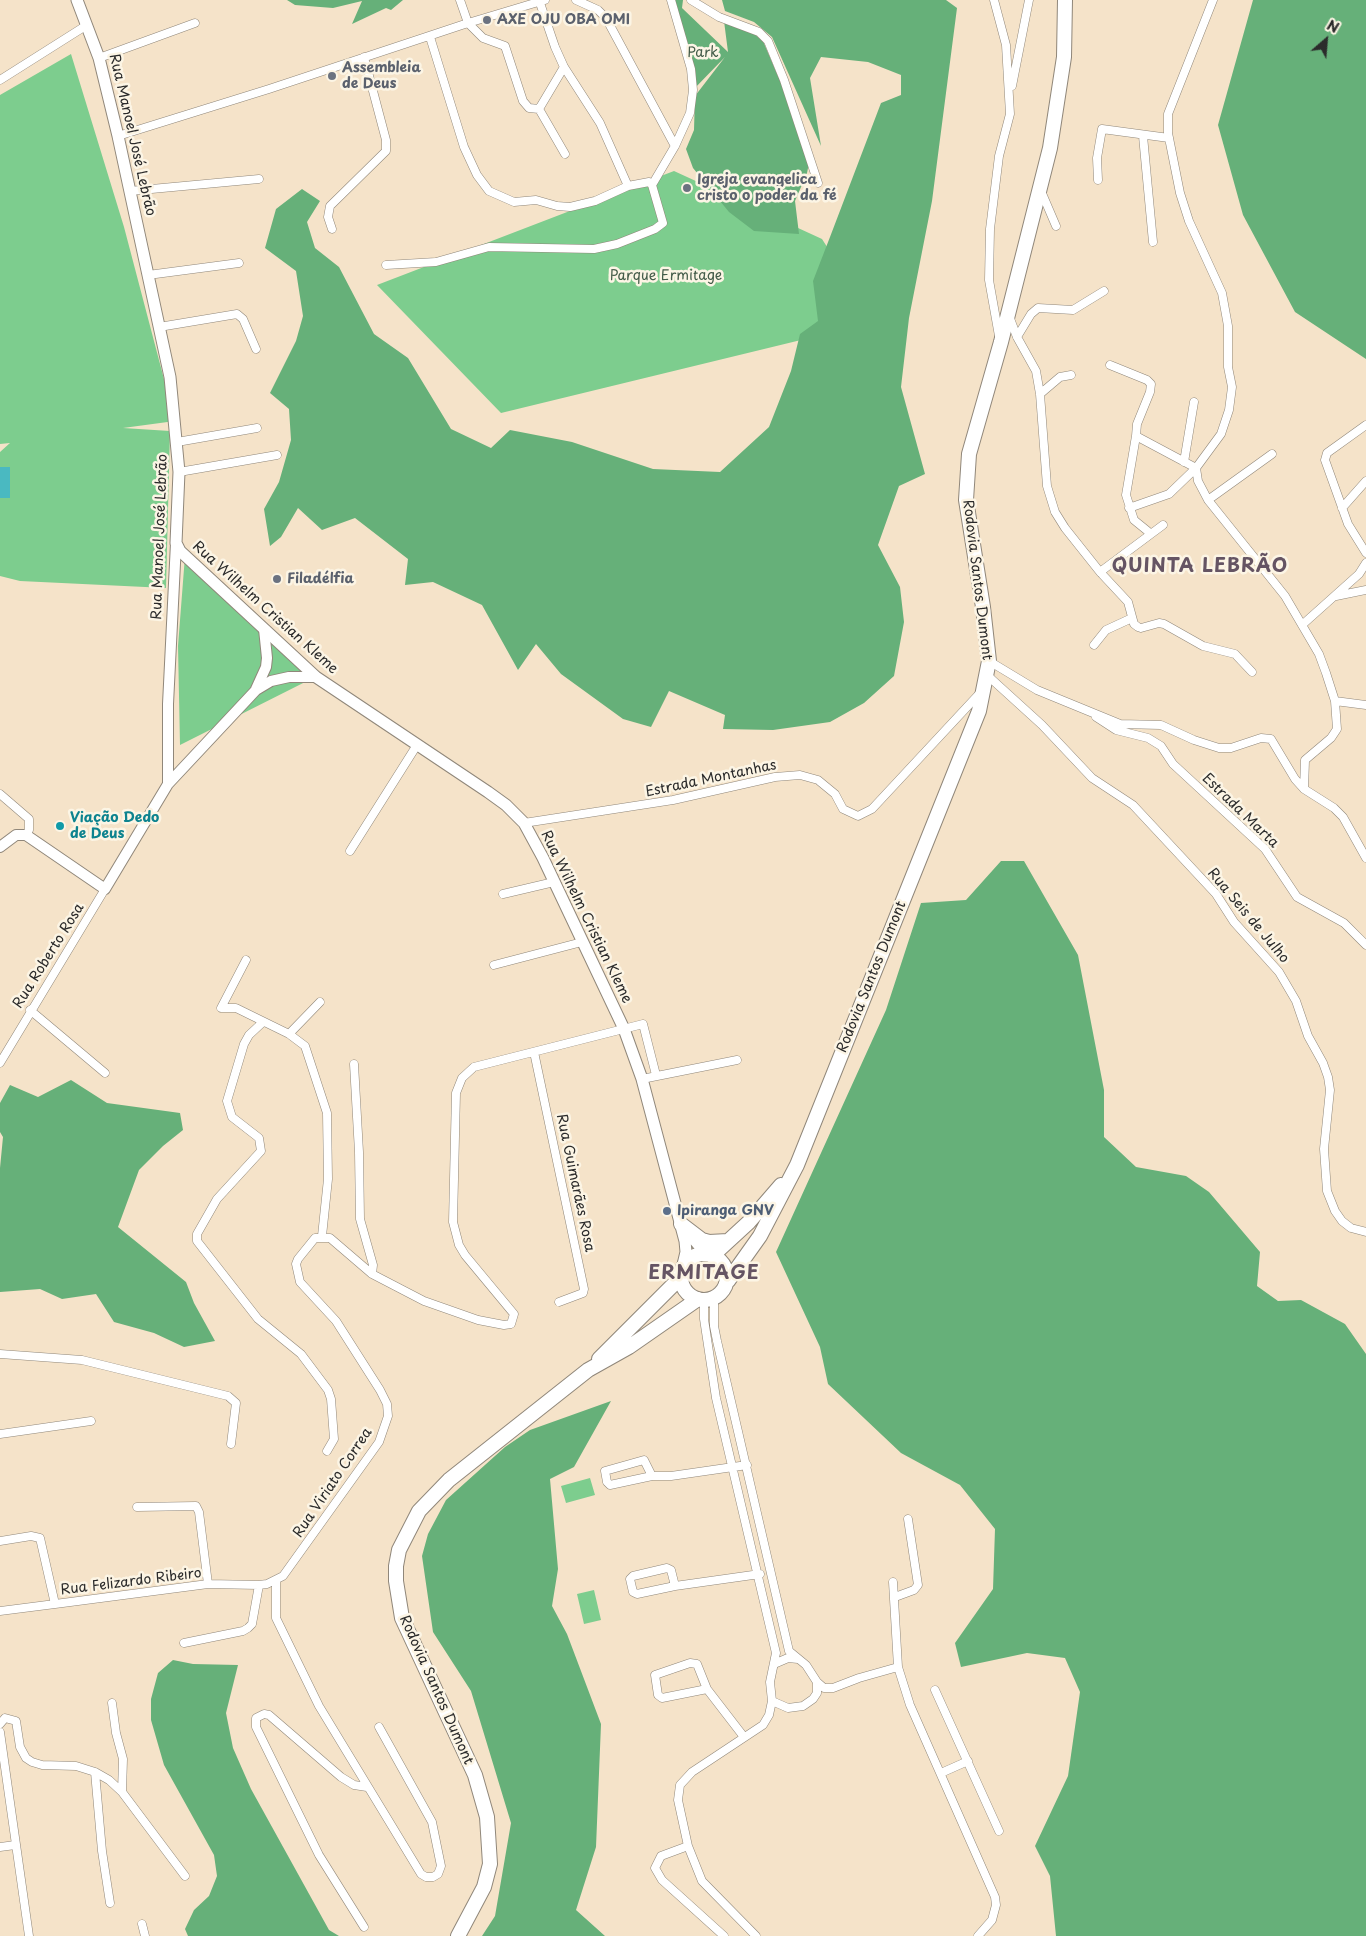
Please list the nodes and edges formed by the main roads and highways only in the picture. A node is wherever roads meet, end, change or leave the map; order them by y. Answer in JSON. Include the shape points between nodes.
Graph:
{"nodes":[{"id":1,"x":77,"y":0,"type":"edge"},
{"id":2,"x":1065,"y":0,"type":"edge"},
{"id":3,"x":176,"y":543,"type":"joint"},
{"id":4,"x":797,"y":1165,"type":"junction"},
{"id":5,"x":681,"y":1224,"type":"junction"},
{"id":6,"x":728,"y":1241,"type":"junction"},
{"id":7,"x":709,"y":1255,"type":"junction"},
{"id":8,"x":681,"y":1273,"type":"junction"},
{"id":9,"x":728,"y":1281,"type":"junction"},
{"id":10,"x":705,"y":1299,"type":"junction"},
{"id":11,"x":588,"y":1370,"type":"junction"},
{"id":12,"x":458,"y":1936,"type":"edge"}],
"edges":[{"from":1,"to":3,"type":"main road","name":"Rua Manoel José Lebrão","via":[[99,58],[170,377],[179,472]]},
{"from":2,"to":4,"type":"highway","name":"Rodovia Santos Dumont","via":[[1064,57],[1050,148],[969,454],[966,500],[989,661],[986,682],[972,732]]},
{"from":3,"to":5,"type":"main road","name":"Rua Wilhelm Cristian Kleme","via":[[180,551],[316,677],[488,792],[524,823],[624,1029],[642,1079]]},
{"from":4,"to":6,"type":"highway","via":[[749,1222]]},
{"from":4,"to":9,"type":"highway","via":[[760,1236]]},
{"from":5,"to":6,"type":"highway","via":[[702,1240]]},
{"from":5,"to":7,"type":"main road"},
{"from":5,"to":8,"type":"main road","name":"Rua Wilhelm Cristian Kleme","via":[[686,1252]]},
{"from":6,"to":7,"type":"highway"},
{"from":7,"to":8,"type":"highway","via":[[691,1258]]},
{"from":7,"to":9,"type":"highway","via":[[726,1272]]},
{"from":8,"to":10,"type":"highway","via":[[686,1289]]},
{"from":8,"to":11,"type":"highway","via":[[674,1284]]},
{"from":9,"to":10,"type":"highway","via":[[726,1288]]},
{"from":10,"to":11,"type":"highway"},
{"from":11,"to":12,"type":"highway","name":"Rodovia Santos Dumont","via":[[430,1498],[408,1529],[398,1558],[396,1581],[402,1618],[475,1775],[487,1817],[490,1864],[484,1887]]}]}
